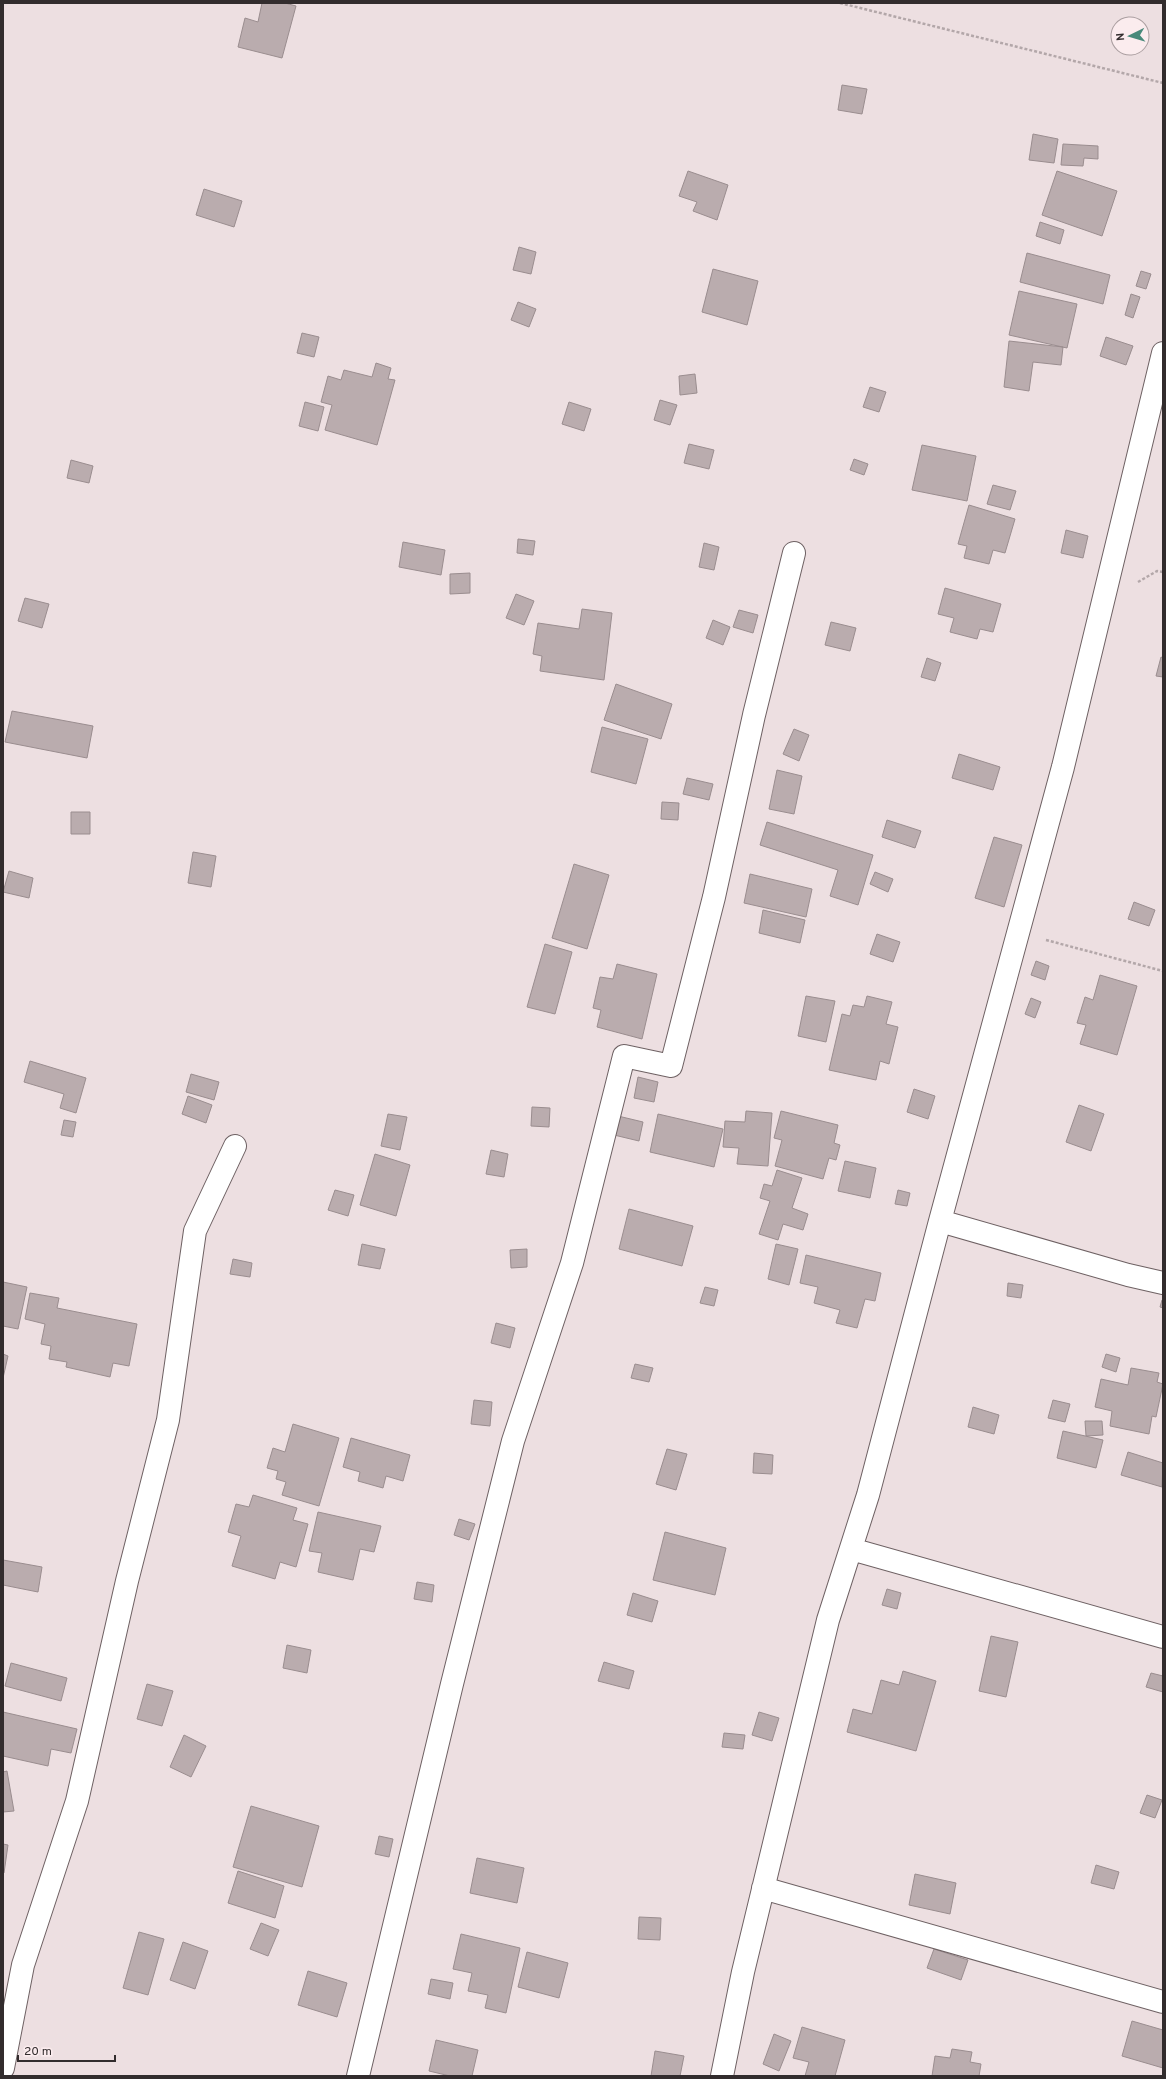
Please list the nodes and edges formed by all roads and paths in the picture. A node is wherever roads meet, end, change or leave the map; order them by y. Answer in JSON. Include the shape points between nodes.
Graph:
{"nodes":[{"id":1,"x":840,"y":3,"type":"edge"},
{"id":2,"x":1163,"y":83,"type":"edge"},
{"id":3,"x":1163,"y":353,"type":"edge"},
{"id":4,"x":794,"y":553,"type":"dead end"},
{"id":5,"x":1018,"y":933,"type":"junction"},
{"id":6,"x":1163,"y":971,"type":"edge"},
{"id":7,"x":235,"y":1146,"type":"dead end"},
{"id":8,"x":940,"y":1221,"type":"junction"},
{"id":9,"x":1163,"y":1283,"type":"edge"},
{"id":10,"x":851,"y":1549,"type":"junction"},
{"id":11,"x":1163,"y":1637,"type":"edge"},
{"id":12,"x":763,"y":1888,"type":"junction"},
{"id":13,"x":1163,"y":2002,"type":"edge"},
{"id":14,"x":3,"y":2068,"type":"edge"},
{"id":15,"x":358,"y":2076,"type":"edge"},
{"id":16,"x":722,"y":2076,"type":"edge"}],
"edges":[{"from":1,"to":2,"type":"path"},
{"from":3,"to":5,"type":"street","via":[[1063,767]]},
{"from":4,"to":15,"type":"street","via":[[754,715],[714,897],[671,1066],[624,1056],[572,1263],[512,1441]]},
{"from":5,"to":6,"type":"path"},
{"from":5,"to":8,"type":"street"},
{"from":7,"to":14,"type":"street","via":[[195,1231],[168,1420],[127,1581],[77,1801],[23,1965]]},
{"from":8,"to":9,"type":"street"},
{"from":8,"to":10,"type":"street","via":[[868,1495]]},
{"from":10,"to":11,"type":"street"},
{"from":10,"to":12,"type":"street","via":[[828,1620]]},
{"from":12,"to":13,"type":"street"},
{"from":12,"to":16,"type":"street"}]}
